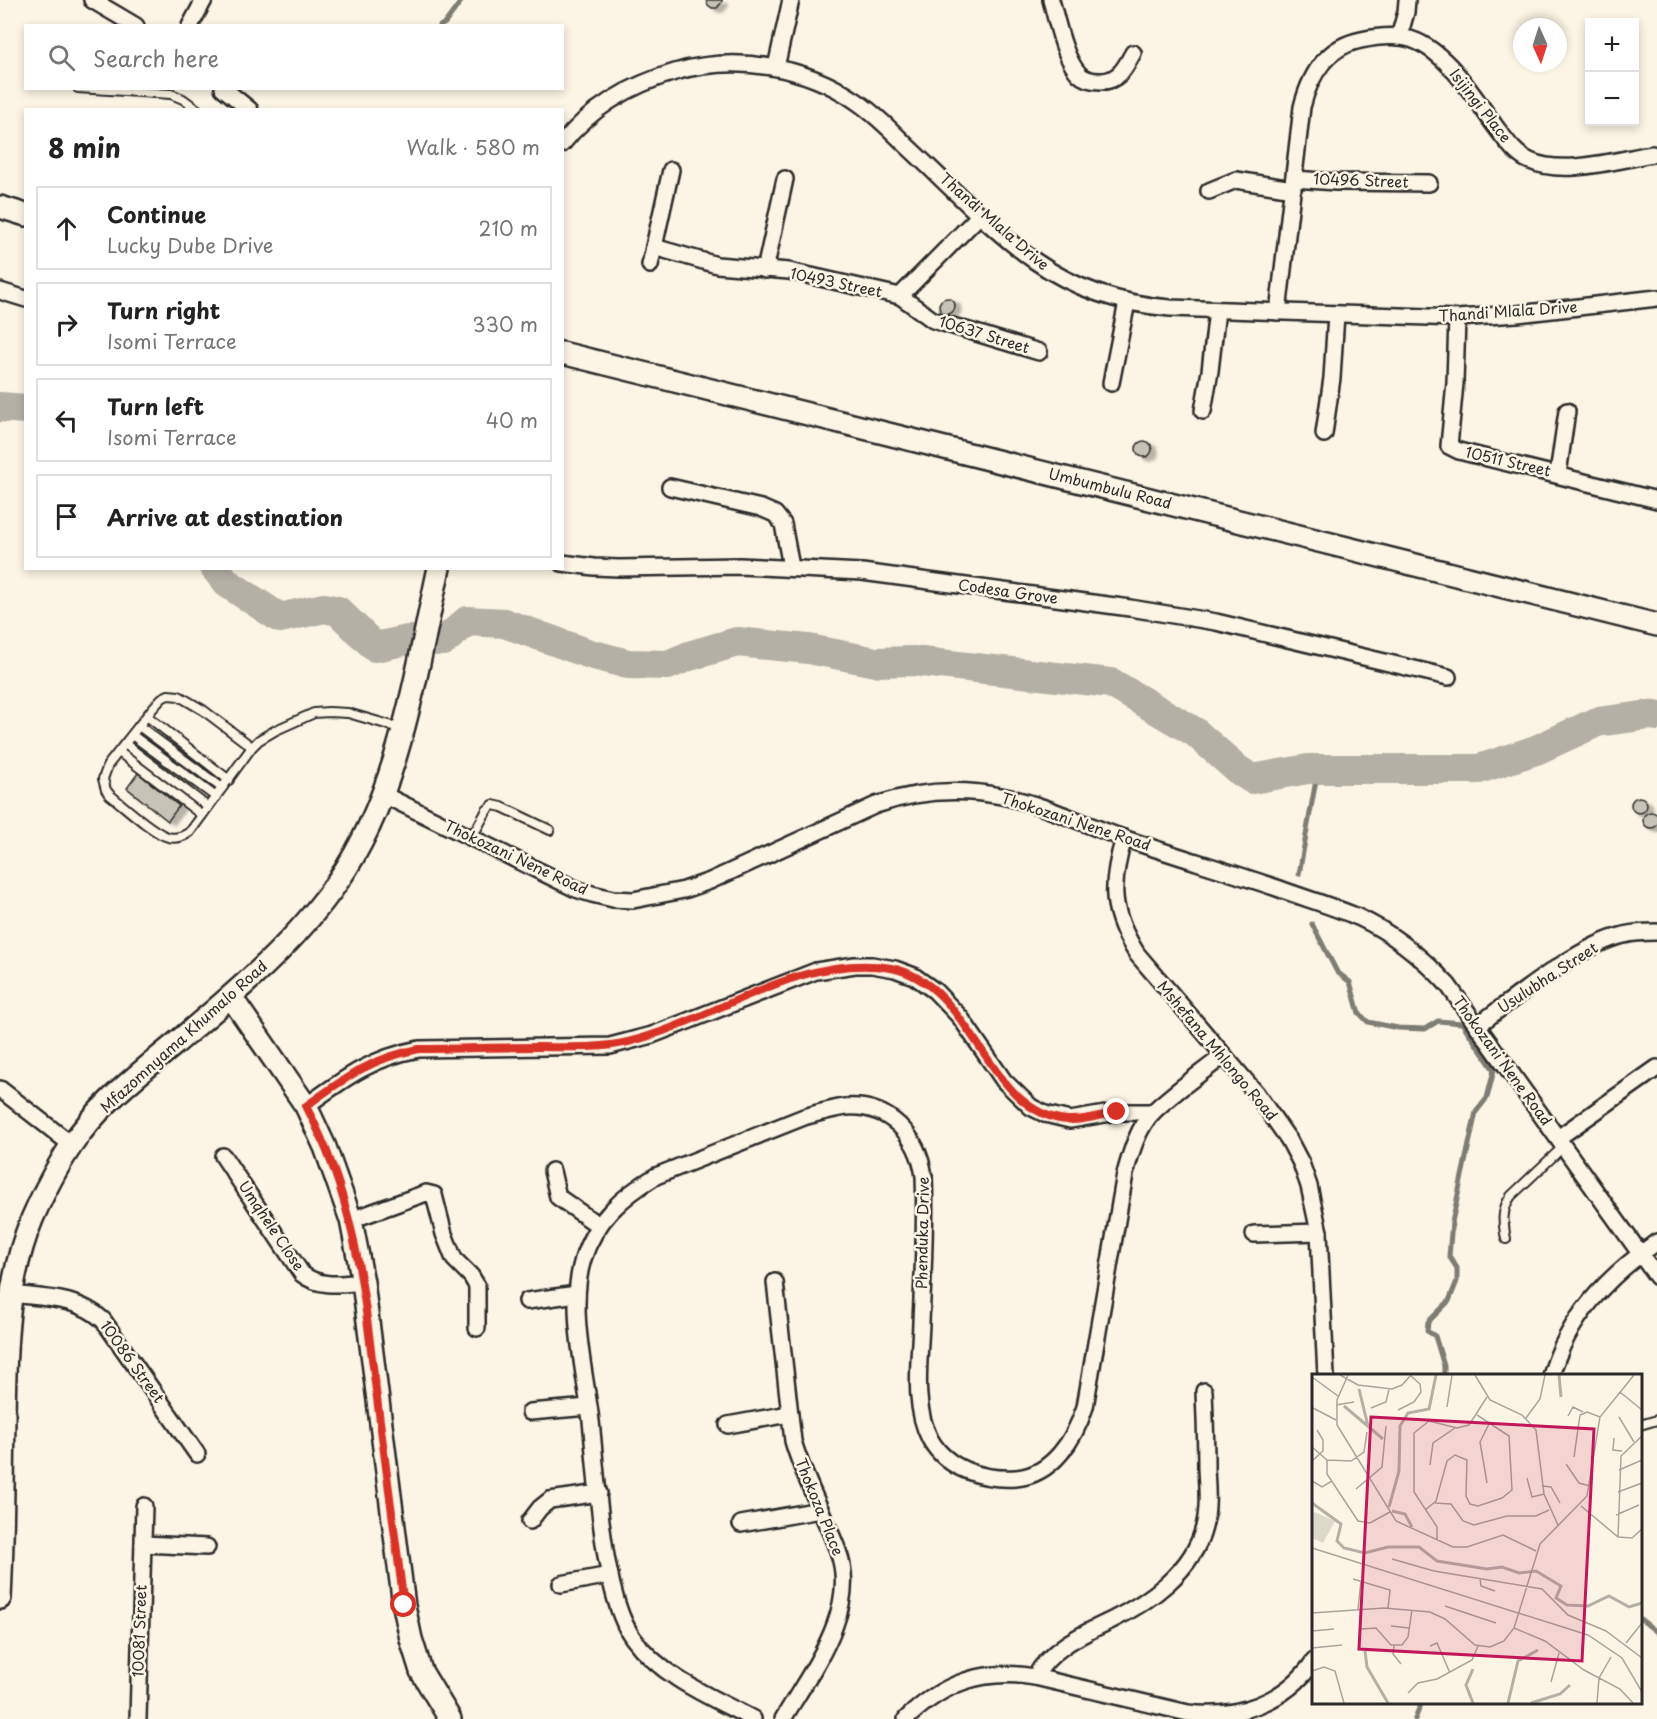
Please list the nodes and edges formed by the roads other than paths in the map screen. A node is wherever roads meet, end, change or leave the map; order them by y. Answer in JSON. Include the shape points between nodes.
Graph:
{"nodes":[{"id":1,"x":92,"y":0,"type":"edge"},
{"id":2,"x":204,"y":0,"type":"edge"},
{"id":3,"x":791,"y":0,"type":"edge"},
{"id":4,"x":1051,"y":0,"type":"edge"},
{"id":5,"x":1407,"y":0,"type":"edge"},
{"id":6,"x":133,"y":24,"type":"edge"},
{"id":7,"x":191,"y":24,"type":"edge"},
{"id":8,"x":1399,"y":37,"type":"junction"},
{"id":9,"x":1133,"y":54,"type":"dead end"},
{"id":10,"x":776,"y":67,"type":"junction"},
{"id":11,"x":109,"y":90,"type":"edge"},
{"id":12,"x":225,"y":90,"type":"edge"},
{"id":13,"x":195,"y":108,"type":"edge"},
{"id":14,"x":248,"y":108,"type":"edge"},
{"id":15,"x":564,"y":142,"type":"edge"},
{"id":16,"x":1652,"y":154,"type":"dead end"},
{"id":17,"x":671,"y":171,"type":"dead end"},
{"id":18,"x":785,"y":179,"type":"dead end"},
{"id":19,"x":1429,"y":183,"type":"dead end"},
{"id":20,"x":1293,"y":184,"type":"junction"},
{"id":21,"x":1209,"y":191,"type":"dead end"},
{"id":22,"x":0,"y":207,"type":"edge"},
{"id":23,"x":24,"y":214,"type":"edge"},
{"id":24,"x":981,"y":214,"type":"junction"},
{"id":25,"x":654,"y":247,"type":"junction"},
{"id":26,"x":650,"y":266,"type":"dead end"},
{"id":27,"x":765,"y":270,"type":"junction"},
{"id":28,"x":0,"y":291,"type":"edge"},
{"id":29,"x":900,"y":296,"type":"junction"},
{"id":30,"x":24,"y":298,"type":"edge"},
{"id":31,"x":1657,"y":298,"type":"edge"},
{"id":32,"x":1127,"y":302,"type":"junction"},
{"id":33,"x":1216,"y":310,"type":"junction"},
{"id":34,"x":1278,"y":312,"type":"junction"},
{"id":35,"x":1336,"y":314,"type":"junction"},
{"id":36,"x":1457,"y":318,"type":"junction"},
{"id":37,"x":1039,"y":352,"type":"dead end"},
{"id":38,"x":564,"y":353,"type":"edge"},
{"id":39,"x":1111,"y":383,"type":"dead end"},
{"id":40,"x":1203,"y":411,"type":"dead end"},
{"id":41,"x":1567,"y":411,"type":"dead end"},
{"id":42,"x":1324,"y":434,"type":"dead end"},
{"id":43,"x":1558,"y":474,"type":"junction"},
{"id":44,"x":670,"y":487,"type":"dead end"},
{"id":45,"x":1657,"y":500,"type":"edge"},
{"id":46,"x":564,"y":562,"type":"edge"},
{"id":47,"x":791,"y":567,"type":"junction"},
{"id":48,"x":439,"y":570,"type":"edge"},
{"id":49,"x":1657,"y":625,"type":"edge"},
{"id":50,"x":1448,"y":677,"type":"dead end"},
{"id":51,"x":147,"y":716,"type":"junction"},
{"id":52,"x":139,"y":726,"type":"junction"},
{"id":53,"x":403,"y":729,"type":"junction"},
{"id":54,"x":132,"y":735,"type":"junction"},
{"id":55,"x":125,"y":744,"type":"junction"},
{"id":56,"x":252,"y":747,"type":"junction"},
{"id":57,"x":118,"y":752,"type":"junction"},
{"id":58,"x":229,"y":780,"type":"junction"},
{"id":59,"x":222,"y":788,"type":"junction"},
{"id":60,"x":382,"y":794,"type":"junction"},
{"id":61,"x":216,"y":797,"type":"junction"},
{"id":62,"x":208,"y":807,"type":"junction"},
{"id":63,"x":202,"y":815,"type":"junction"},
{"id":64,"x":550,"y":830,"type":"dead end"},
{"id":65,"x":471,"y":838,"type":"junction"},
{"id":66,"x":1124,"y":838,"type":"junction"},
{"id":67,"x":1657,"y":932,"type":"edge"},
{"id":68,"x":231,"y":997,"type":"junction"},
{"id":69,"x":1478,"y":1025,"type":"junction"},
{"id":70,"x":1223,"y":1056,"type":"junction"},
{"id":71,"x":1657,"y":1068,"type":"edge"},
{"id":72,"x":0,"y":1089,"type":"edge"},
{"id":73,"x":306,"y":1106,"type":"junction"},
{"id":74,"x":1153,"y":1112,"type":"junction"},
{"id":75,"x":1561,"y":1142,"type":"junction"},
{"id":76,"x":72,"y":1145,"type":"junction"},
{"id":77,"x":223,"y":1156,"type":"dead end"},
{"id":78,"x":552,"y":1171,"type":"dead end"},
{"id":79,"x":351,"y":1220,"type":"junction"},
{"id":80,"x":598,"y":1225,"type":"junction"},
{"id":81,"x":1319,"y":1232,"type":"junction"},
{"id":82,"x":1254,"y":1234,"type":"dead end"},
{"id":83,"x":1506,"y":1239,"type":"dead end"},
{"id":84,"x":1657,"y":1242,"type":"edge"},
{"id":85,"x":1641,"y":1253,"type":"junction"},
{"id":86,"x":1657,"y":1277,"type":"edge"},
{"id":87,"x":363,"y":1282,"type":"junction"},
{"id":88,"x":775,"y":1282,"type":"dead end"},
{"id":89,"x":11,"y":1294,"type":"junction"},
{"id":90,"x":578,"y":1294,"type":"junction"},
{"id":91,"x":527,"y":1301,"type":"dead end"},
{"id":92,"x":477,"y":1329,"type":"dead end"},
{"id":93,"x":1326,"y":1374,"type":"edge"},
{"id":94,"x":1552,"y":1374,"type":"edge"},
{"id":95,"x":1204,"y":1390,"type":"dead end"},
{"id":96,"x":590,"y":1407,"type":"junction"},
{"id":97,"x":530,"y":1412,"type":"dead end"},
{"id":98,"x":789,"y":1414,"type":"junction"},
{"id":99,"x":1657,"y":1420,"type":"edge"},
{"id":100,"x":728,"y":1425,"type":"dead end"},
{"id":101,"x":1642,"y":1425,"type":"edge"},
{"id":102,"x":197,"y":1454,"type":"dead end"},
{"id":103,"x":599,"y":1493,"type":"junction"},
{"id":104,"x":144,"y":1506,"type":"dead end"},
{"id":105,"x":820,"y":1510,"type":"junction"},
{"id":106,"x":530,"y":1521,"type":"dead end"},
{"id":107,"x":741,"y":1524,"type":"dead end"},
{"id":108,"x":143,"y":1544,"type":"junction"},
{"id":109,"x":207,"y":1547,"type":"dead end"},
{"id":110,"x":610,"y":1575,"type":"junction"},
{"id":111,"x":561,"y":1584,"type":"dead end"},
{"id":112,"x":0,"y":1599,"type":"edge"},
{"id":113,"x":1312,"y":1664,"type":"edge"},
{"id":114,"x":1035,"y":1677,"type":"junction"},
{"id":115,"x":138,"y":1719,"type":"edge"},
{"id":116,"x":450,"y":1719,"type":"edge"},
{"id":117,"x":753,"y":1719,"type":"edge"},
{"id":118,"x":783,"y":1719,"type":"edge"},
{"id":119,"x":906,"y":1719,"type":"edge"}],
"edges":[{"from":1,"to":6,"type":"street"},
{"from":2,"to":7,"type":"street"},
{"from":3,"to":10,"type":"street"},
{"from":4,"to":9,"type":"street","via":[[1072,64],[1080,75],[1097,81],[1114,79]]},
{"from":5,"to":8,"type":"street"},
{"from":8,"to":16,"type":"street","name":"Isijingi Place","via":[[1419,42],[1452,68],[1509,144],[1528,161],[1547,166],[1576,166]]},
{"from":8,"to":20,"type":"street","name":"Isijingi Place","via":[[1354,41],[1340,47],[1319,66],[1302,107]]},
{"from":10,"to":15,"type":"street","name":"Thandi Mlala Drive","via":[[713,64],[659,76],[612,99]]},
{"from":10,"to":24,"type":"street","name":"Thandi Mlala Drive","via":[[821,81],[857,101]]},
{"from":11,"to":13,"type":"lane","via":[[171,94]]},
{"from":12,"to":14,"type":"street"},
{"from":17,"to":25,"type":"street"},
{"from":18,"to":27,"type":"street"},
{"from":19,"to":20,"type":"street","name":"10496 Street"},
{"from":20,"to":21,"type":"street","name":"10496 Street","via":[[1236,180]]},
{"from":20,"to":34,"type":"street","name":"Isijingi Place"},
{"from":22,"to":23,"type":"street"},
{"from":24,"to":29,"type":"street","name":"10493 Street"},
{"from":24,"to":32,"type":"street","name":"Thandi Mlala Drive","via":[[1052,272]]},
{"from":25,"to":26,"type":"street"},
{"from":25,"to":27,"type":"street","name":"10493 Street","via":[[700,262]]},
{"from":27,"to":29,"type":"street","name":"10493 Street","via":[[807,275]]},
{"from":28,"to":30,"type":"street"},
{"from":29,"to":37,"type":"street","name":"10637 Street","via":[[933,320]]},
{"from":31,"to":36,"type":"street","name":"Thandi Mlala Drive"},
{"from":32,"to":33,"type":"street","name":"Thandi Mlala Drive"},
{"from":32,"to":39,"type":"street"},
{"from":33,"to":34,"type":"street","name":"Thandi Mlala Drive"},
{"from":33,"to":40,"type":"street"},
{"from":34,"to":35,"type":"street","name":"Thandi Mlala Drive"},
{"from":35,"to":36,"type":"street","name":"Thandi Mlala Drive"},
{"from":35,"to":42,"type":"street"},
{"from":36,"to":43,"type":"street","name":"10511 Street","via":[[1449,446]]},
{"from":38,"to":49,"type":"street","name":"Umbumbulu Road"},
{"from":41,"to":43,"type":"street"},
{"from":43,"to":45,"type":"street","name":"10511 Street"},
{"from":44,"to":47,"type":"street","via":[[775,514],[783,524]]},
{"from":46,"to":47,"type":"street","name":"Codesa Grove","via":[[619,568]]},
{"from":47,"to":50,"type":"street","name":"Codesa Grove","via":[[862,572],[1216,622]]},
{"from":48,"to":53,"type":"street","name":"Mfazomnyama Khumalo Road"},
{"from":51,"to":52,"type":"lane"},
{"from":51,"to":56,"type":"lane","via":[[162,698],[173,694],[203,710]]},
{"from":51,"to":58,"type":"lane"},
{"from":52,"to":54,"type":"lane"},
{"from":52,"to":59,"type":"lane"},
{"from":53,"to":56,"type":"lane","via":[[348,713],[314,713],[266,735]]},
{"from":53,"to":60,"type":"street","name":"Mfazomnyama Khumalo Road"},
{"from":54,"to":55,"type":"lane"},
{"from":54,"to":61,"type":"lane"},
{"from":55,"to":57,"type":"lane"},
{"from":55,"to":62,"type":"lane"},
{"from":56,"to":58,"type":"lane"},
{"from":57,"to":63,"type":"lane"},
{"from":57,"to":63,"type":"lane","via":[[105,771],[106,790],[162,834],[184,836]]},
{"from":58,"to":59,"type":"lane"},
{"from":59,"to":61,"type":"lane"},
{"from":60,"to":65,"type":"street","name":"Thokozani Nene Road"},
{"from":60,"to":68,"type":"street","name":"Mfazomnyama Khumalo Road","via":[[339,880],[278,953]]},
{"from":61,"to":62,"type":"lane"},
{"from":62,"to":63,"type":"lane"},
{"from":64,"to":65,"type":"lane","via":[[493,805]]},
{"from":65,"to":66,"type":"street","name":"Thokozani Nene Road","via":[[576,889],[633,900],[710,881],[876,805],[918,793],[1000,795]]},
{"from":66,"to":69,"type":"street","name":"Thokozani Nene Road","via":[[1358,917],[1407,946],[1429,965]]},
{"from":66,"to":70,"type":"street","name":"Mshefana Mhlongo Road","via":[[1114,886],[1125,934],[1137,954]]},
{"from":67,"to":69,"type":"street","name":"Usulubha Street","via":[[1604,941]]},
{"from":68,"to":73,"type":"street"},
{"from":68,"to":76,"type":"street","name":"Mfazomnyama Khumalo Road","via":[[110,1101]]},
{"from":69,"to":75,"type":"street","name":"Thokozani Nene Road"},
{"from":70,"to":74,"type":"street","name":"Phenduka Drive"},
{"from":70,"to":81,"type":"street","name":"Mshefana Mhlongo Road","via":[[1289,1140],[1309,1186]]},
{"from":71,"to":75,"type":"street","name":"Thokozani Nene Road"},
{"from":72,"to":76,"type":"street"},
{"from":73,"to":74,"type":"street","via":[[351,1074],[395,1054],[419,1049],[610,1046],[652,1035],[816,970],[855,965],[894,969],[914,976],[935,991],[960,1017],[1004,1081],[1031,1107],[1045,1114],[1070,1120],[1117,1112]]},
{"from":73,"to":79,"type":"street"},
{"from":74,"to":80,"type":"street","name":"Phenduka Drive","via":[[1141,1130],[1125,1174],[1079,1424],[1063,1452],[1043,1468],[1021,1478],[968,1472],[940,1452],[930,1439],[919,1377],[924,1176],[915,1144],[891,1117],[876,1110],[847,1107],[804,1117],[656,1176],[618,1203]]},
{"from":75,"to":83,"type":"lane","via":[[1505,1204]]},
{"from":75,"to":85,"type":"street","name":"Thokozani Nene Road"},
{"from":76,"to":89,"type":"street","name":"Mfazomnyama Khumalo Road","via":[[32,1220]]},
{"from":77,"to":87,"type":"street","name":"Umqhele Close","via":[[302,1274],[317,1283]]},
{"from":78,"to":80,"type":"street","via":[[558,1197]]},
{"from":79,"to":87,"type":"street"},
{"from":79,"to":92,"type":"street","via":[[426,1193],[434,1195],[454,1259],[477,1286]]},
{"from":80,"to":90,"type":"street","name":"Phenduka Drive","via":[[583,1258]]},
{"from":81,"to":82,"type":"street"},
{"from":81,"to":93,"type":"street","name":"Mshefana Mhlongo Road"},
{"from":84,"to":85,"type":"street"},
{"from":85,"to":86,"type":"street","name":"Thokozani Nene Road"},
{"from":85,"to":94,"type":"street","via":[[1592,1298],[1566,1335]]},
{"from":87,"to":116,"type":"street","via":[[406,1617],[421,1671]]},
{"from":88,"to":98,"type":"street","name":"Thokoza Place"},
{"from":89,"to":102,"type":"street","name":"10086 Street","via":[[69,1302],[94,1312]]},
{"from":89,"to":112,"type":"street","name":"Mfazomnyama Khumalo Road","via":[[5,1350]]},
{"from":90,"to":91,"type":"street"},
{"from":90,"to":96,"type":"street","name":"Phenduka Drive"},
{"from":95,"to":114,"type":"street","via":[[1208,1500],[1196,1545],[1180,1569],[1144,1603],[1063,1647],[1042,1664]]},
{"from":96,"to":97,"type":"street"},
{"from":96,"to":103,"type":"street","name":"Phenduka Drive"},
{"from":98,"to":100,"type":"street"},
{"from":98,"to":105,"type":"street","name":"Thokoza Place","via":[[799,1461]]},
{"from":99,"to":101,"type":"lane"},
{"from":103,"to":106,"type":"street","via":[[550,1500]]},
{"from":103,"to":110,"type":"street","name":"Phenduka Drive"},
{"from":104,"to":108,"type":"street","name":"10081 Street"},
{"from":105,"to":107,"type":"street"},
{"from":105,"to":118,"type":"street","name":"Thokoza Place","via":[[839,1552],[843,1599],[836,1624]]},
{"from":108,"to":109,"type":"street"},
{"from":108,"to":115,"type":"street","name":"10081 Street"},
{"from":110,"to":111,"type":"street"},
{"from":110,"to":117,"type":"street","name":"Phenduka Drive","via":[[624,1621],[640,1647],[674,1676]]},
{"from":113,"to":114,"type":"street","via":[[1287,1690],[1255,1707],[1229,1714],[1188,1713]]},
{"from":114,"to":119,"type":"street","via":[[995,1674],[971,1679],[928,1698]]}]}
